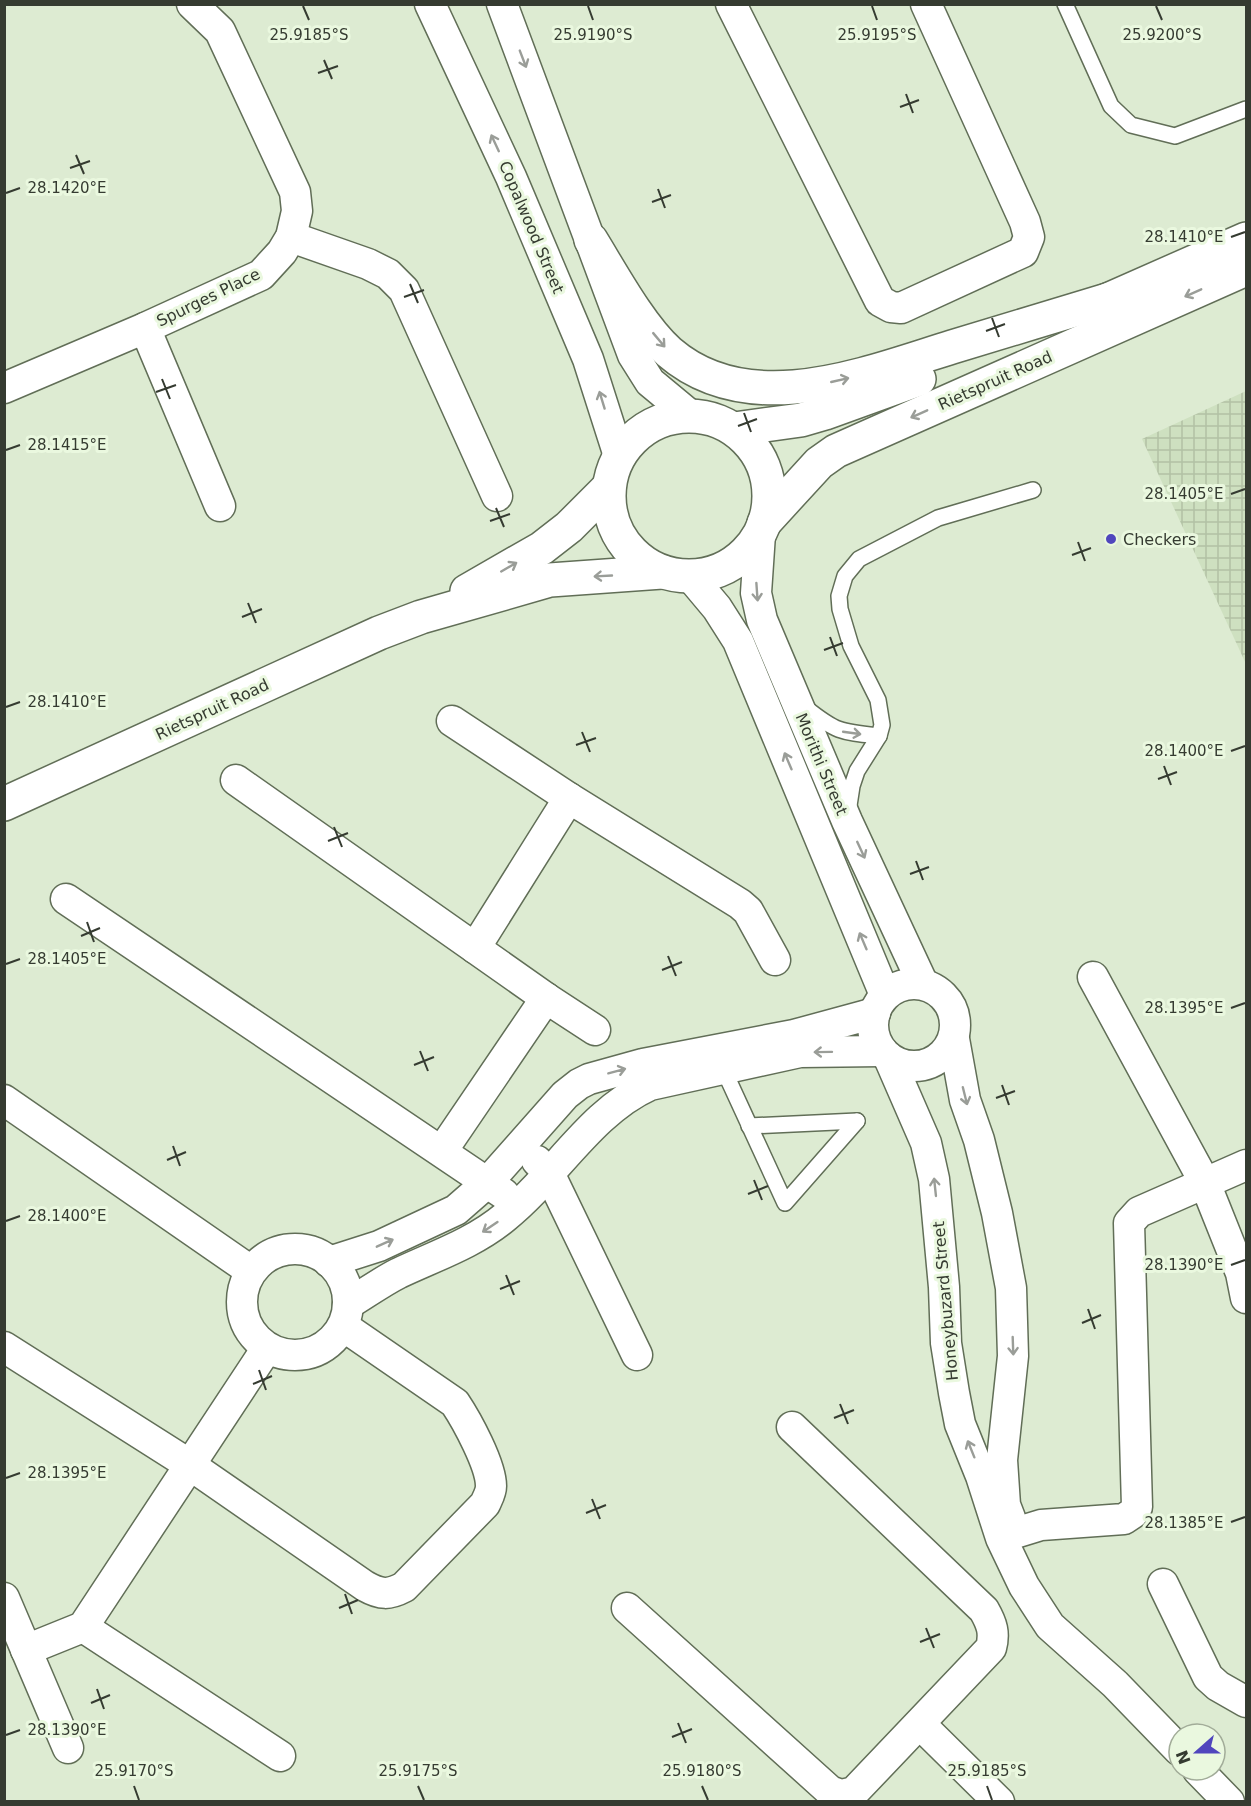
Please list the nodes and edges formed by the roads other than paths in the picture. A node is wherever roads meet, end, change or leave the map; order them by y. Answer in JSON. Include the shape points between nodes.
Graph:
{"nodes":[{"id":1,"x":192,"y":4,"type":"edge"},
{"id":2,"x":502,"y":4,"type":"edge"},
{"id":3,"x":731,"y":4,"type":"edge"},
{"id":4,"x":926,"y":4,"type":"edge"},
{"id":5,"x":1065,"y":4,"type":"edge"},
{"id":6,"x":432,"y":5,"type":"edge"},
{"id":7,"x":1246,"y":110,"type":"edge"},
{"id":8,"x":291,"y":237,"type":"junction"},
{"id":9,"x":1246,"y":239,"type":"edge"},
{"id":10,"x":591,"y":240,"type":"junction"},
{"id":11,"x":1246,"y":269,"type":"edge"},
{"id":12,"x":1114,"y":298,"type":"junction"},
{"id":13,"x":146,"y":328,"type":"junction"},
{"id":14,"x":4,"y":388,"type":"edge"},
{"id":15,"x":691,"y":416,"type":"junction"},
{"id":16,"x":734,"y":429,"type":"junction"},
{"id":17,"x":619,"y":456,"type":"junction"},
{"id":18,"x":609,"y":487,"type":"junction"},
{"id":19,"x":1033,"y":490,"type":"dead end"},
{"id":20,"x":496,"y":496,"type":"dead end"},
{"id":21,"x":220,"y":506,"type":"dead end"},
{"id":22,"x":762,"y":529,"type":"junction"},
{"id":23,"x":676,"y":575,"type":"junction"},
{"id":24,"x":421,"y":617,"type":"junction"},
{"id":25,"x":793,"y":698,"type":"junction"},
{"id":26,"x":452,"y":721,"type":"dead end"},
{"id":27,"x":879,"y":736,"type":"junction"},
{"id":28,"x":236,"y":780,"type":"dead end"},
{"id":29,"x":569,"y":798,"type":"junction"},
{"id":30,"x":4,"y":804,"type":"edge"},
{"id":31,"x":847,"y":821,"type":"junction"},
{"id":32,"x":66,"y":899,"type":"dead end"},
{"id":33,"x":475,"y":948,"type":"junction"},
{"id":34,"x":776,"y":960,"type":"dead end"},
{"id":35,"x":1093,"y":977,"type":"dead end"},
{"id":36,"x":923,"y":984,"type":"junction"},
{"id":37,"x":546,"y":998,"type":"junction"},
{"id":38,"x":880,"y":1004,"type":"junction"},
{"id":39,"x":595,"y":1030,"type":"dead end"},
{"id":40,"x":954,"y":1039,"type":"junction"},
{"id":41,"x":886,"y":1055,"type":"junction"},
{"id":42,"x":720,"y":1060,"type":"junction"},
{"id":43,"x":4,"y":1100,"type":"edge"},
{"id":44,"x":749,"y":1126,"type":"junction"},
{"id":45,"x":520,"y":1146,"type":"junction"},
{"id":46,"x":441,"y":1151,"type":"junction"},
{"id":47,"x":1246,"y":1165,"type":"edge"},
{"id":48,"x":549,"y":1173,"type":"junction"},
{"id":49,"x":488,"y":1182,"type":"junction"},
{"id":50,"x":1205,"y":1183,"type":"junction"},
{"id":51,"x":518,"y":1205,"type":"junction"},
{"id":52,"x":329,"y":1262,"type":"junction"},
{"id":53,"x":251,"y":1271,"type":"junction"},
{"id":54,"x":1246,"y":1298,"type":"edge"},
{"id":55,"x":345,"y":1315,"type":"junction"},
{"id":56,"x":4,"y":1347,"type":"edge"},
{"id":57,"x":267,"y":1348,"type":"junction"},
{"id":58,"x":637,"y":1355,"type":"dead end"},
{"id":59,"x":792,"y":1427,"type":"dead end"},
{"id":60,"x":190,"y":1465,"type":"junction"},
{"id":61,"x":1015,"y":1533,"type":"junction"},
{"id":62,"x":1163,"y":1584,"type":"dead end"},
{"id":63,"x":4,"y":1598,"type":"edge"},
{"id":64,"x":627,"y":1608,"type":"dead end"},
{"id":65,"x":83,"y":1627,"type":"junction"},
{"id":66,"x":26,"y":1650,"type":"junction"},
{"id":67,"x":1114,"y":1684,"type":"junction"},
{"id":68,"x":1246,"y":1702,"type":"edge"},
{"id":69,"x":920,"y":1724,"type":"junction"},
{"id":70,"x":1167,"y":1738,"type":"edge"},
{"id":71,"x":68,"y":1748,"type":"dead end"},
{"id":72,"x":280,"y":1756,"type":"dead end"},
{"id":73,"x":1210,"y":1782,"type":"edge"},
{"id":74,"x":999,"y":1802,"type":"edge"},
{"id":75,"x":1229,"y":1802,"type":"edge"}],
"edges":[{"from":1,"to":8,"type":"street","name":"Spurges Place","via":[[220,31],[295,192],[297,211]]},
{"from":2,"to":10,"type":"street","one_way":true},
{"from":3,"to":4,"type":"street","via":[[880,301],[901,308],[1023,252],[1029,237]]},
{"from":5,"to":7,"type":"lane","via":[[1111,106],[1131,125],[1175,136]]},
{"from":17,"to":6,"type":"street","name":"Copalwood Street","one_way":true,"via":[[588,359]]},
{"from":8,"to":13,"type":"street","name":"Spurges Place","via":[[261,275]]},
{"from":8,"to":20,"type":"street","via":[[368,264],[388,274],[404,290]]},
{"from":9,"to":12,"type":"street","name":"Rietspruit Road"},
{"from":10,"to":12,"type":"street","one_way":true,"via":[[641,318],[669,351],[698,372],[732,384],[810,386],[853,377]]},
{"from":10,"to":15,"type":"street","via":[[633,355],[650,382]]},
{"from":11,"to":22,"type":"street","name":"Rietspruit Road","one_way":true,"via":[[836,451],[819,463]]},
{"from":12,"to":16,"type":"street","name":"Rietspruit Road","via":[[974,359],[825,413]]},
{"from":13,"to":14,"type":"street","name":"Spurges Place"},
{"from":13,"to":21,"type":"street"},
{"from":15,"to":16,"type":"street","via":[[713,419]]},
{"from":15,"to":17,"type":"street","via":[[662,420],[637,434]]},
{"from":16,"to":22,"type":"street","via":[[758,455],[769,488]]},
{"from":17,"to":18,"type":"street"},
{"from":18,"to":23,"type":"street","via":[[610,514],[620,539],[638,559]]},
{"from":24,"to":18,"type":"street","name":"Rietspruit Road","one_way":true,"via":[[542,548],[570,527]]},
{"from":19,"to":27,"type":"lane","via":[[938,518],[859,559],[845,576],[840,609],[851,646],[878,700],[882,725]]},
{"from":22,"to":23,"type":"street","via":[[742,556],[719,571]]},
{"from":22,"to":25,"type":"street","name":"Morithi Street","one_way":true,"via":[[756,593],[762,620]]},
{"from":23,"to":24,"type":"street","name":"Rietspruit Road","one_way":true,"via":[[550,580]]},
{"from":38,"to":23,"type":"street","name":"Morithi Street","one_way":true,"via":[[738,641],[717,608]]},
{"from":24,"to":30,"type":"street","name":"Rietspruit Road"},
{"from":25,"to":27,"type":"lane","one_way":true,"via":[[834,728]]},
{"from":25,"to":31,"type":"street","name":"Morithi Street"},
{"from":26,"to":29,"type":"street"},
{"from":27,"to":31,"type":"lane","via":[[854,778]]},
{"from":28,"to":33,"type":"street"},
{"from":29,"to":33,"type":"street"},
{"from":29,"to":34,"type":"street","via":[[740,904]]},
{"from":31,"to":36,"type":"street","name":"Morithi Street","one_way":true},
{"from":32,"to":46,"type":"street"},
{"from":33,"to":37,"type":"street"},
{"from":35,"to":50,"type":"street"},
{"from":36,"to":38,"type":"street","via":[[897,987]]},
{"from":36,"to":40,"type":"street","via":[[947,999],[954,1012]]},
{"from":37,"to":39,"type":"street"},
{"from":37,"to":46,"type":"street"},
{"from":38,"to":41,"type":"street","name":"Morithi Street","via":[[874,1033]]},
{"from":38,"to":42,"type":"street"},
{"from":40,"to":41,"type":"street","via":[[938,1059],[926,1065],[901,1065]]},
{"from":40,"to":61,"type":"street","name":"Honeybuzard Street","one_way":true,"via":[[965,1100],[997,1212],[1011,1288],[1013,1356],[1002,1460],[1005,1504]]},
{"from":41,"to":42,"type":"street","one_way":true,"via":[[800,1052]]},
{"from":67,"to":41,"type":"street","name":"Honeybuzard Street","one_way":true,"via":[[1050,1626],[1024,1586],[1001,1538],[960,1424],[954,1393],[946,1343],[934,1179],[926,1143]]},
{"from":42,"to":44,"type":"lane"},
{"from":45,"to":42,"type":"street","one_way":true,"via":[[579,1084],[643,1064]]},
{"from":42,"to":48,"type":"street","via":[[633,1092]]},
{"from":43,"to":53,"type":"street"},
{"from":44,"to":44,"type":"lane","via":[[785,1203],[858,1121],[793,1124]]},
{"from":45,"to":48,"type":"street"},
{"from":45,"to":49,"type":"street"},
{"from":46,"to":49,"type":"street"},
{"from":47,"to":50,"type":"street"},
{"from":48,"to":51,"type":"street"},
{"from":48,"to":58,"type":"street"},
{"from":49,"to":51,"type":"street"},
{"from":52,"to":49,"type":"street","one_way":true,"via":[[379,1246],[456,1210]]},
{"from":50,"to":54,"type":"street"},
{"from":50,"to":61,"type":"street","via":[[1139,1212],[1129,1223],[1137,1507],[1124,1519],[1041,1526]]},
{"from":51,"to":55,"type":"street","one_way":true,"via":[[475,1238],[396,1275]]},
{"from":52,"to":53,"type":"street","via":[[310,1251],[288,1249],[268,1256]]},
{"from":52,"to":55,"type":"street","via":[[346,1289]]},
{"from":53,"to":57,"type":"street","via":[[242,1291],[242,1313],[251,1333]]},
{"from":55,"to":57,"type":"street","via":[[329,1343],[310,1353],[288,1355]]},
{"from":55,"to":60,"type":"street","via":[[455,1403],[490,1475],[491,1490],[485,1504],[404,1587],[392,1594],[378,1594]]},
{"from":56,"to":60,"type":"street"},
{"from":57,"to":60,"type":"street"},
{"from":59,"to":69,"type":"street","via":[[984,1610],[991,1624],[991,1648]]},
{"from":60,"to":65,"type":"street"},
{"from":61,"to":67,"type":"street","name":"Honeybuzard Street","via":[[1035,1580]]},
{"from":62,"to":68,"type":"street","via":[[1208,1677]]},
{"from":63,"to":66,"type":"street"},
{"from":64,"to":69,"type":"street","via":[[830,1791],[841,1795],[854,1792]]},
{"from":65,"to":66,"type":"street"},
{"from":65,"to":72,"type":"street"},
{"from":66,"to":71,"type":"street"},
{"from":67,"to":70,"type":"street","name":"Honeybuzard Street"},
{"from":69,"to":74,"type":"street"},
{"from":73,"to":75,"type":"street"}]}
